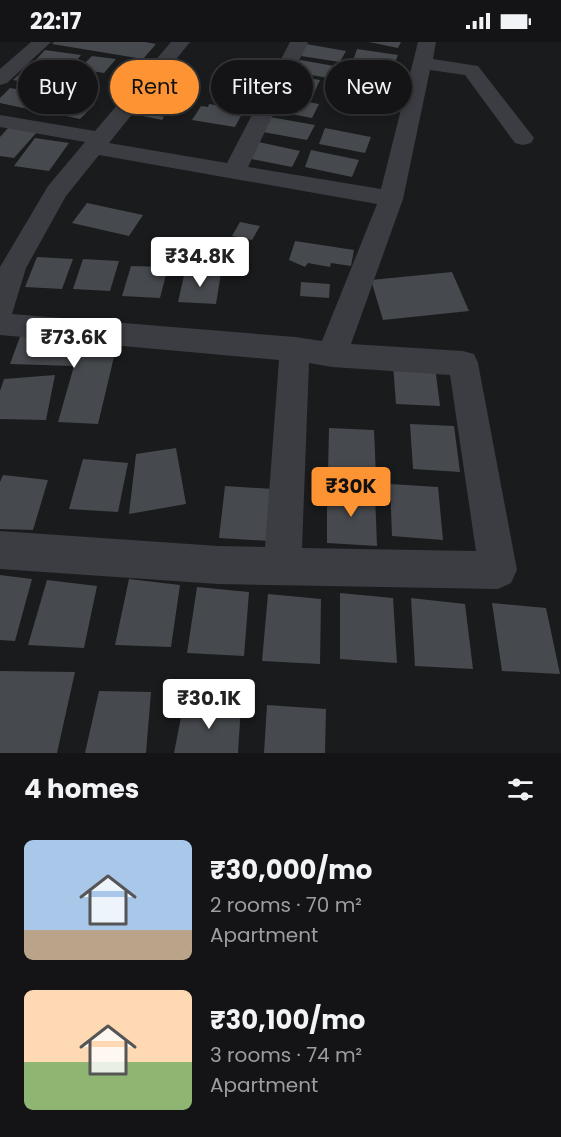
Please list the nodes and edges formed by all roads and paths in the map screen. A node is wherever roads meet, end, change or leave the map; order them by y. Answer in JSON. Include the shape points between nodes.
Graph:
{"nodes":[{"id":1,"x":42,"y":42,"type":"edge"},
{"id":2,"x":182,"y":42,"type":"edge"},
{"id":3,"x":299,"y":42,"type":"edge"},
{"id":4,"x":425,"y":52,"type":"edge"},
{"id":5,"x":0,"y":79,"type":"edge"},
{"id":6,"x":0,"y":121,"type":"edge"},
{"id":7,"x":523,"y":138,"type":"dead end"},
{"id":8,"x":97,"y":143,"type":"junction"},
{"id":9,"x":234,"y":172,"type":"junction"},
{"id":10,"x":391,"y":199,"type":"junction"},
{"id":11,"x":0,"y":309,"type":"edge"},
{"id":12,"x":0,"y":324,"type":"edge"},
{"id":13,"x":296,"y":349,"type":"junction"},
{"id":14,"x":332,"y":355,"type":"junction"},
{"id":15,"x":0,"y":550,"type":"edge"},
{"id":16,"x":282,"y":566,"type":"junction"}],
"edges":[{"from":1,"to":5,"type":"street"},
{"from":2,"to":8,"type":"street"},
{"from":3,"to":9,"type":"street"},
{"from":4,"to":7,"type":"street","via":[[471,70]]},
{"from":4,"to":10,"type":"street"},
{"from":6,"to":8,"type":"street"},
{"from":8,"to":9,"type":"street"},
{"from":8,"to":11,"type":"street","via":[[56,192],[13,268]]},
{"from":9,"to":10,"type":"street"},
{"from":10,"to":14,"type":"street"},
{"from":12,"to":13,"type":"street"},
{"from":13,"to":14,"type":"street"},
{"from":13,"to":16,"type":"street"},
{"from":14,"to":16,"type":"street","via":[[463,363],[498,570]]},
{"from":15,"to":16,"type":"street"}]}
